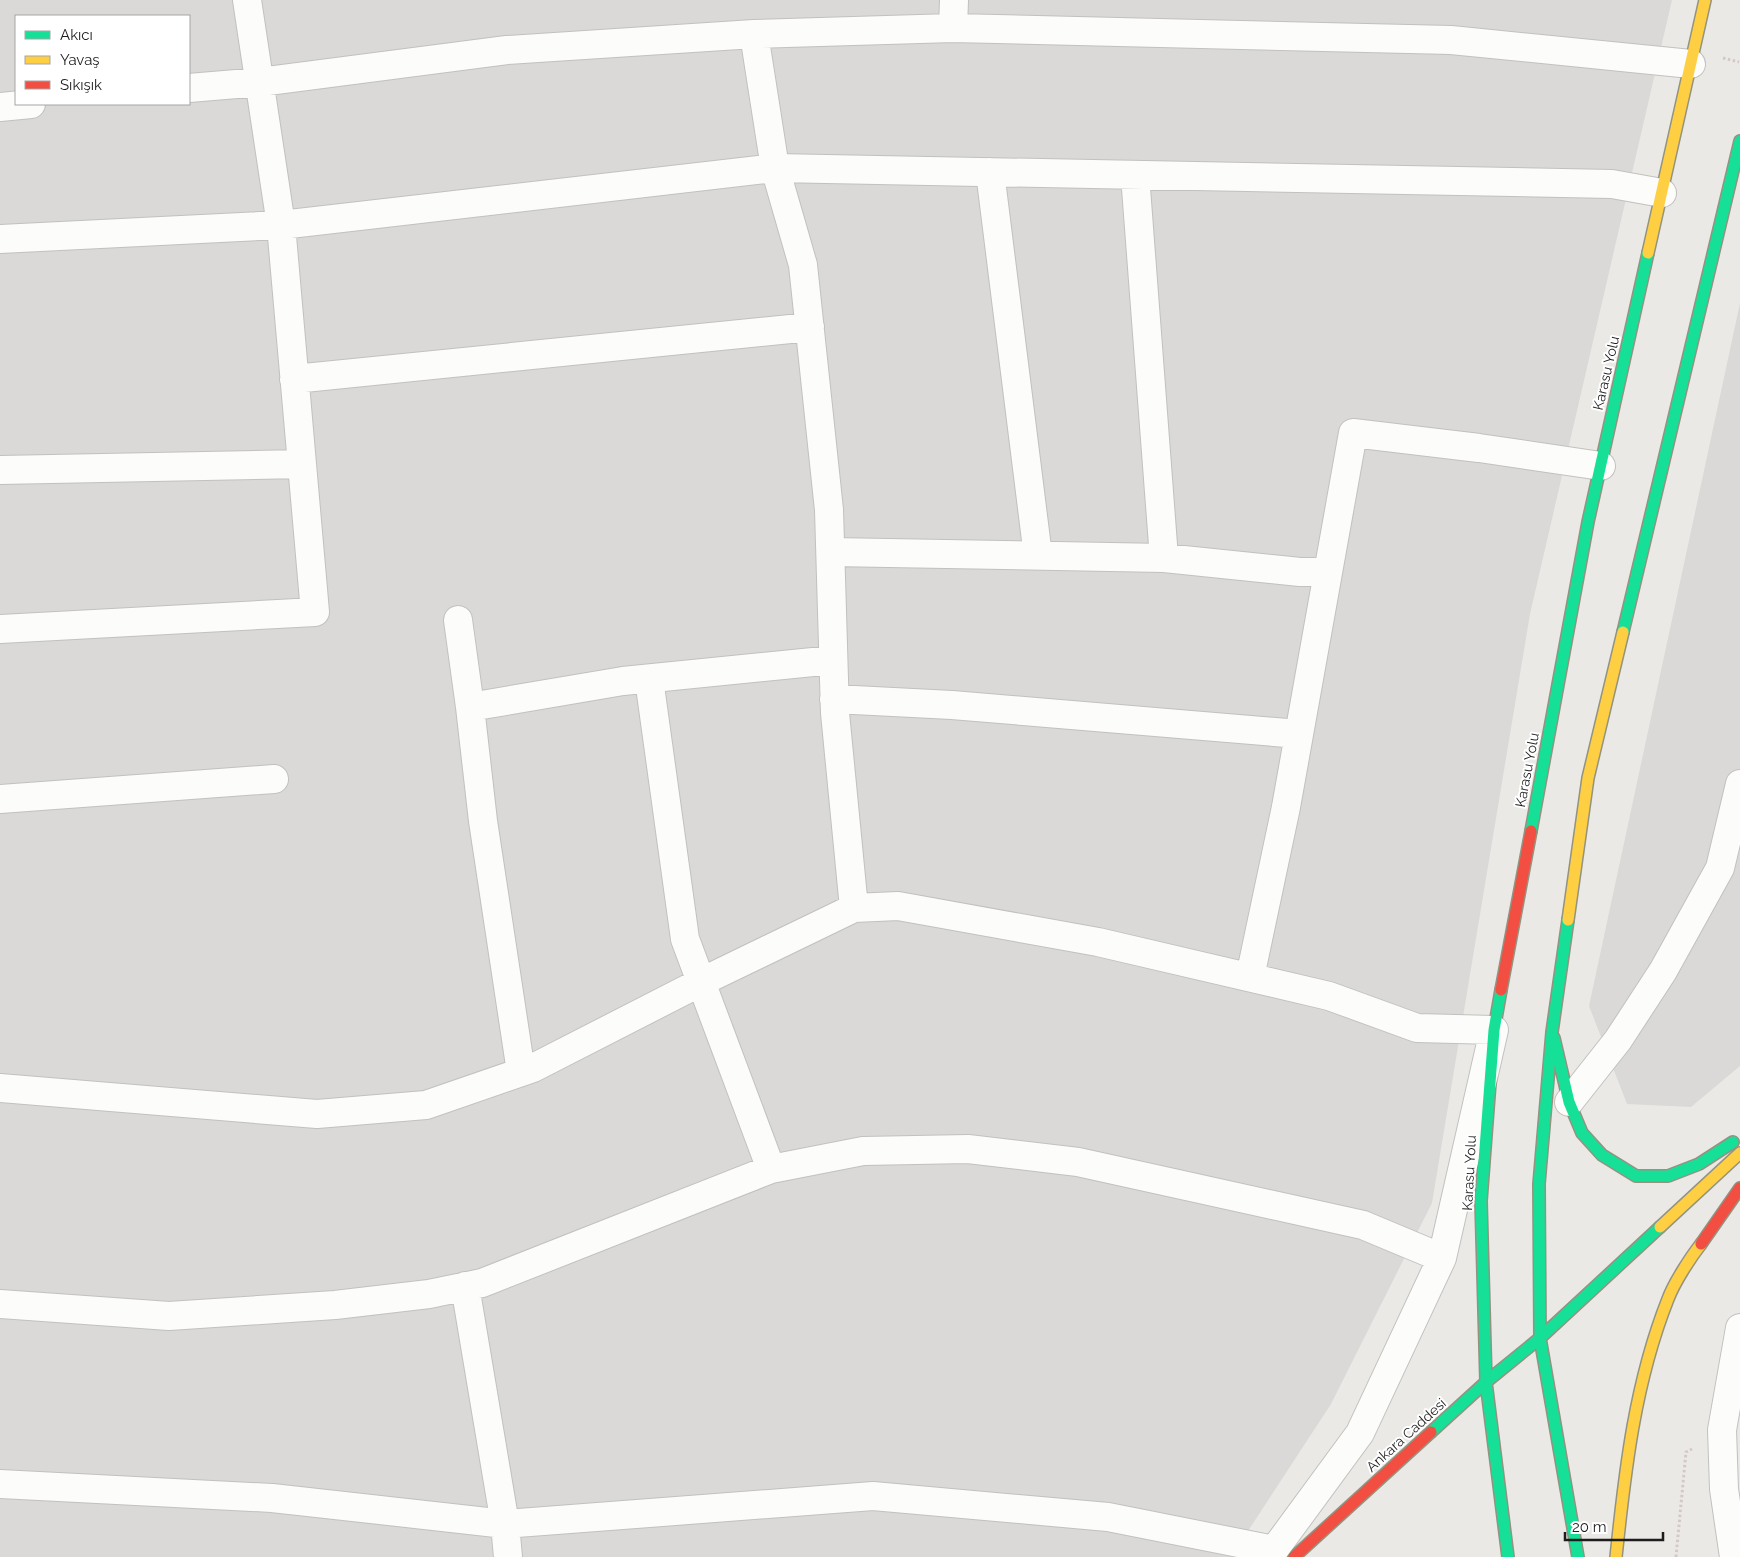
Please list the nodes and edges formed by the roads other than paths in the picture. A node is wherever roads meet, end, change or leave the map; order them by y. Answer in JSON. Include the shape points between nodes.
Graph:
{"nodes":[{"id":1,"x":248,"y":0,"type":"edge"},
{"id":2,"x":954,"y":0,"type":"edge"},
{"id":3,"x":1705,"y":0,"type":"edge"},
{"id":4,"x":953,"y":28,"type":"junction"},
{"id":5,"x":754,"y":34,"type":"junction"},
{"id":6,"x":1691,"y":64,"type":"junction"},
{"id":7,"x":260,"y":82,"type":"junction"},
{"id":8,"x":190,"y":88,"type":"edge"},
{"id":9,"x":21,"y":105,"type":"edge"},
{"id":10,"x":0,"y":107,"type":"edge"},
{"id":11,"x":1740,"y":141,"type":"edge"},
{"id":12,"x":775,"y":168,"type":"junction"},
{"id":13,"x":990,"y":172,"type":"junction"},
{"id":14,"x":1136,"y":175,"type":"junction"},
{"id":15,"x":1662,"y":193,"type":"junction"},
{"id":16,"x":281,"y":225,"type":"junction"},
{"id":17,"x":0,"y":239,"type":"edge"},
{"id":18,"x":810,"y":327,"type":"junction"},
{"id":19,"x":294,"y":379,"type":"junction"},
{"id":20,"x":302,"y":464,"type":"junction"},
{"id":21,"x":1601,"y":466,"type":"junction"},
{"id":22,"x":0,"y":470,"type":"edge"},
{"id":23,"x":831,"y":552,"type":"junction"},
{"id":24,"x":1038,"y":556,"type":"junction"},
{"id":25,"x":1164,"y":558,"type":"junction"},
{"id":26,"x":1327,"y":572,"type":"junction"},
{"id":27,"x":458,"y":620,"type":"dead end"},
{"id":28,"x":0,"y":629,"type":"edge"},
{"id":29,"x":833,"y":660,"type":"junction"},
{"id":30,"x":649,"y":678,"type":"junction"},
{"id":31,"x":834,"y":699,"type":"junction"},
{"id":32,"x":470,"y":707,"type":"junction"},
{"id":33,"x":1299,"y":734,"type":"junction"},
{"id":34,"x":274,"y":779,"type":"dead end"},
{"id":35,"x":1740,"y":784,"type":"edge"},
{"id":36,"x":0,"y":798,"type":"edge"},
{"id":37,"x":854,"y":908,"type":"junction"},
{"id":38,"x":1250,"y":977,"type":"junction"},
{"id":39,"x":702,"y":982,"type":"junction"},
{"id":40,"x":1494,"y":1030,"type":"junction"},
{"id":41,"x":1552,"y":1032,"type":"junction"},
{"id":42,"x":521,"y":1072,"type":"junction"},
{"id":43,"x":0,"y":1088,"type":"edge"},
{"id":44,"x":1569,"y":1102,"type":"junction"},
{"id":45,"x":1740,"y":1137,"type":"edge"},
{"id":46,"x":1740,"y":1153,"type":"edge"},
{"id":47,"x":771,"y":1169,"type":"junction"},
{"id":48,"x":1740,"y":1188,"type":"edge"},
{"id":49,"x":1442,"y":1258,"type":"junction"},
{"id":50,"x":465,"y":1286,"type":"junction"},
{"id":51,"x":0,"y":1304,"type":"edge"},
{"id":52,"x":1740,"y":1328,"type":"edge"},
{"id":53,"x":1540,"y":1338,"type":"junction"},
{"id":54,"x":1486,"y":1382,"type":"junction"},
{"id":55,"x":1731,"y":1430,"type":"edge"},
{"id":56,"x":0,"y":1484,"type":"edge"},
{"id":57,"x":505,"y":1524,"type":"junction"},
{"id":58,"x":1279,"y":1555,"type":"edge"},
{"id":59,"x":508,"y":1557,"type":"edge"},
{"id":60,"x":1508,"y":1557,"type":"edge"},
{"id":61,"x":1578,"y":1557,"type":"edge"},
{"id":62,"x":1616,"y":1557,"type":"edge"},
{"id":63,"x":1734,"y":1557,"type":"edge"}],
"edges":[{"from":1,"to":7,"type":"street"},
{"from":2,"to":4,"type":"street"},
{"from":3,"to":6,"type":"main road","name":"Karasu Yolu"},
{"from":4,"to":5,"type":"street"},
{"from":4,"to":6,"type":"street","via":[[1451,40]]},
{"from":5,"to":7,"type":"street","via":[[507,50]]},
{"from":5,"to":12,"type":"street"},
{"from":6,"to":15,"type":"main road","name":"Karasu Yolu"},
{"from":7,"to":8,"type":"street"},
{"from":7,"to":16,"type":"street"},
{"from":9,"to":10,"type":"street"},
{"from":11,"to":41,"type":"main road","via":[[1588,778]]},
{"from":12,"to":13,"type":"street"},
{"from":12,"to":16,"type":"street"},
{"from":12,"to":18,"type":"street","via":[[803,265]]},
{"from":13,"to":14,"type":"street"},
{"from":13,"to":24,"type":"street"},
{"from":14,"to":15,"type":"street","via":[[1612,184]]},
{"from":14,"to":25,"type":"street"},
{"from":15,"to":21,"type":"main road","name":"Karasu Yolu"},
{"from":16,"to":17,"type":"street"},
{"from":16,"to":19,"type":"street"},
{"from":18,"to":19,"type":"street"},
{"from":18,"to":23,"type":"street"},
{"from":19,"to":20,"type":"street"},
{"from":20,"to":22,"type":"street"},
{"from":20,"to":28,"type":"street","via":[[315,612]]},
{"from":21,"to":26,"type":"street","via":[[1353,433]]},
{"from":21,"to":40,"type":"main road","name":"Karasu Yolu","via":[[1586,531]]},
{"from":23,"to":24,"type":"street"},
{"from":23,"to":29,"type":"street"},
{"from":24,"to":25,"type":"street"},
{"from":25,"to":26,"type":"street"},
{"from":26,"to":33,"type":"street"},
{"from":27,"to":32,"type":"street"},
{"from":29,"to":30,"type":"street"},
{"from":29,"to":31,"type":"street"},
{"from":30,"to":32,"type":"street"},
{"from":30,"to":39,"type":"street","via":[[686,939]]},
{"from":31,"to":33,"type":"street","via":[[952,705]]},
{"from":31,"to":37,"type":"street"},
{"from":32,"to":42,"type":"street"},
{"from":33,"to":38,"type":"street"},
{"from":34,"to":36,"type":"street"},
{"from":35,"to":44,"type":"street","via":[[1720,868],[1663,971],[1618,1040]]},
{"from":37,"to":38,"type":"street","via":[[907,907],[1098,942]]},
{"from":37,"to":39,"type":"street"},
{"from":38,"to":40,"type":"street","via":[[1328,996],[1417,1028]]},
{"from":39,"to":42,"type":"street"},
{"from":39,"to":47,"type":"street"},
{"from":40,"to":49,"type":"street"},
{"from":40,"to":54,"type":"main road","name":"Karasu Yolu","via":[[1481,1200]]},
{"from":41,"to":44,"type":"main road"},
{"from":41,"to":53,"type":"main road","via":[[1539,1184]]},
{"from":42,"to":43,"type":"street","via":[[426,1105],[317,1114]]},
{"from":44,"to":45,"type":"main road","via":[[1582,1133],[1602,1155],[1636,1176],[1676,1173],[1699,1164]]},
{"from":46,"to":53,"type":"main road","name":"Ankara Caddesi"},
{"from":47,"to":49,"type":"street","via":[[863,1152],[968,1149],[1078,1162],[1362,1225]]},
{"from":47,"to":50,"type":"street"},
{"from":48,"to":62,"type":"main road","via":[[1696,1250],[1668,1298],[1643,1377],[1625,1470]]},
{"from":49,"to":58,"type":"street","via":[[1360,1433]]},
{"from":50,"to":51,"type":"street","via":[[429,1294],[335,1305],[169,1316]]},
{"from":50,"to":57,"type":"street"},
{"from":52,"to":55,"type":"street"},
{"from":53,"to":54,"type":"main road","name":"Ankara Caddesi"},
{"from":53,"to":61,"type":"main road"},
{"from":54,"to":58,"type":"main road","name":"Ankara Caddesi"},
{"from":54,"to":60,"type":"main road","name":"Karasu Yolu"},
{"from":55,"to":63,"type":"street","via":[[1724,1489]]},
{"from":56,"to":57,"type":"street","via":[[272,1498]]},
{"from":57,"to":58,"type":"street","via":[[873,1496],[1108,1516]]},
{"from":57,"to":59,"type":"street"}]}
